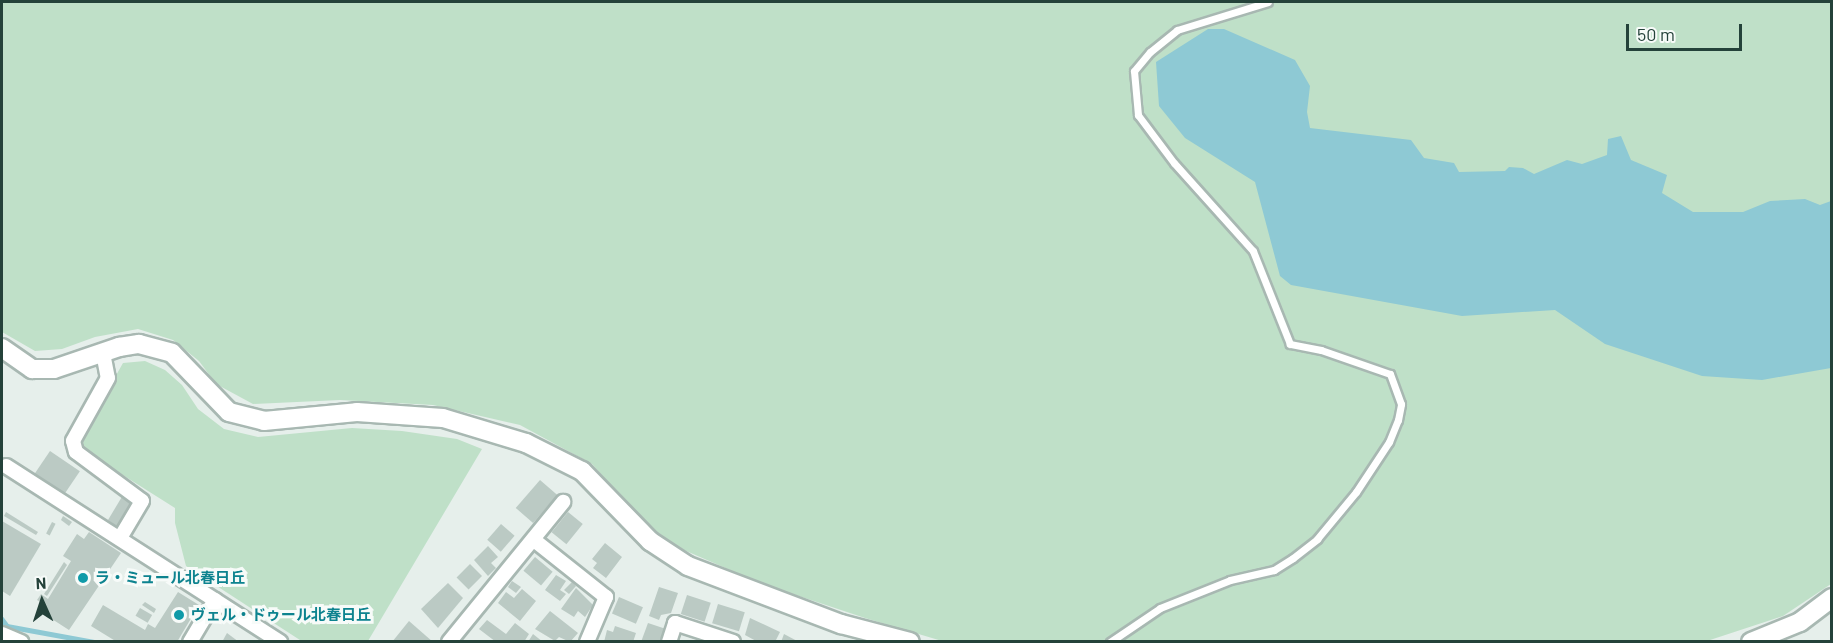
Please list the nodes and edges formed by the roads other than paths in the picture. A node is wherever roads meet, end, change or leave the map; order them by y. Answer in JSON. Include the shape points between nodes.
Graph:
{"nodes":[{"id":1,"x":1268,"y":2,"type":"edge"},
{"id":2,"x":2,"y":348,"type":"edge"},
{"id":3,"x":103,"y":353,"type":"junction"},
{"id":4,"x":6,"y":466,"type":"dead end"},
{"id":5,"x":563,"y":502,"type":"dead end"},
{"id":6,"x":120,"y":538,"type":"junction"},
{"id":7,"x":534,"y":540,"type":"junction"},
{"id":8,"x":1832,"y":598,"type":"edge"},
{"id":9,"x":215,"y":600,"type":"junction"},
{"id":10,"x":2,"y":634,"type":"edge"},
{"id":11,"x":21,"y":642,"type":"edge"},
{"id":12,"x":190,"y":642,"type":"edge"},
{"id":13,"x":280,"y":642,"type":"edge"},
{"id":14,"x":449,"y":642,"type":"edge"},
{"id":15,"x":587,"y":642,"type":"edge"},
{"id":16,"x":669,"y":642,"type":"edge"},
{"id":17,"x":733,"y":642,"type":"edge"},
{"id":18,"x":910,"y":642,"type":"edge"},
{"id":19,"x":1110,"y":642,"type":"edge"},
{"id":20,"x":1751,"y":642,"type":"edge"}],
"edges":[{"from":1,"to":19,"type":"lane","via":[[1177,30],[1150,52],[1134,71],[1138,115],[1174,163],[1253,251],[1290,344],[1321,350],[1390,374],[1401,404],[1398,420],[1389,442],[1356,492],[1317,539],[1293,558],[1274,570],[1230,580],[1160,608]]},
{"from":2,"to":3,"type":"street","via":[[32,369],[54,369]]},
{"from":3,"to":6,"type":"street","via":[[108,378],[73,441],[75,452],[142,501]]},
{"from":3,"to":18,"type":"street","via":[[139,344],[172,353],[229,412],[264,421],[357,412],[443,418],[526,442],[582,471],[650,541],[688,566],[841,624]]},
{"from":4,"to":6,"type":"street"},
{"from":5,"to":7,"type":"street"},
{"from":6,"to":9,"type":"street"},
{"from":7,"to":14,"type":"street"},
{"from":7,"to":15,"type":"street","via":[[606,597]]},
{"from":8,"to":20,"type":"street","via":[[1800,622]]},
{"from":9,"to":12,"type":"street"},
{"from":9,"to":13,"type":"street"},
{"from":10,"to":11,"type":"street"},
{"from":16,"to":17,"type":"street","via":[[675,623]]}]}
